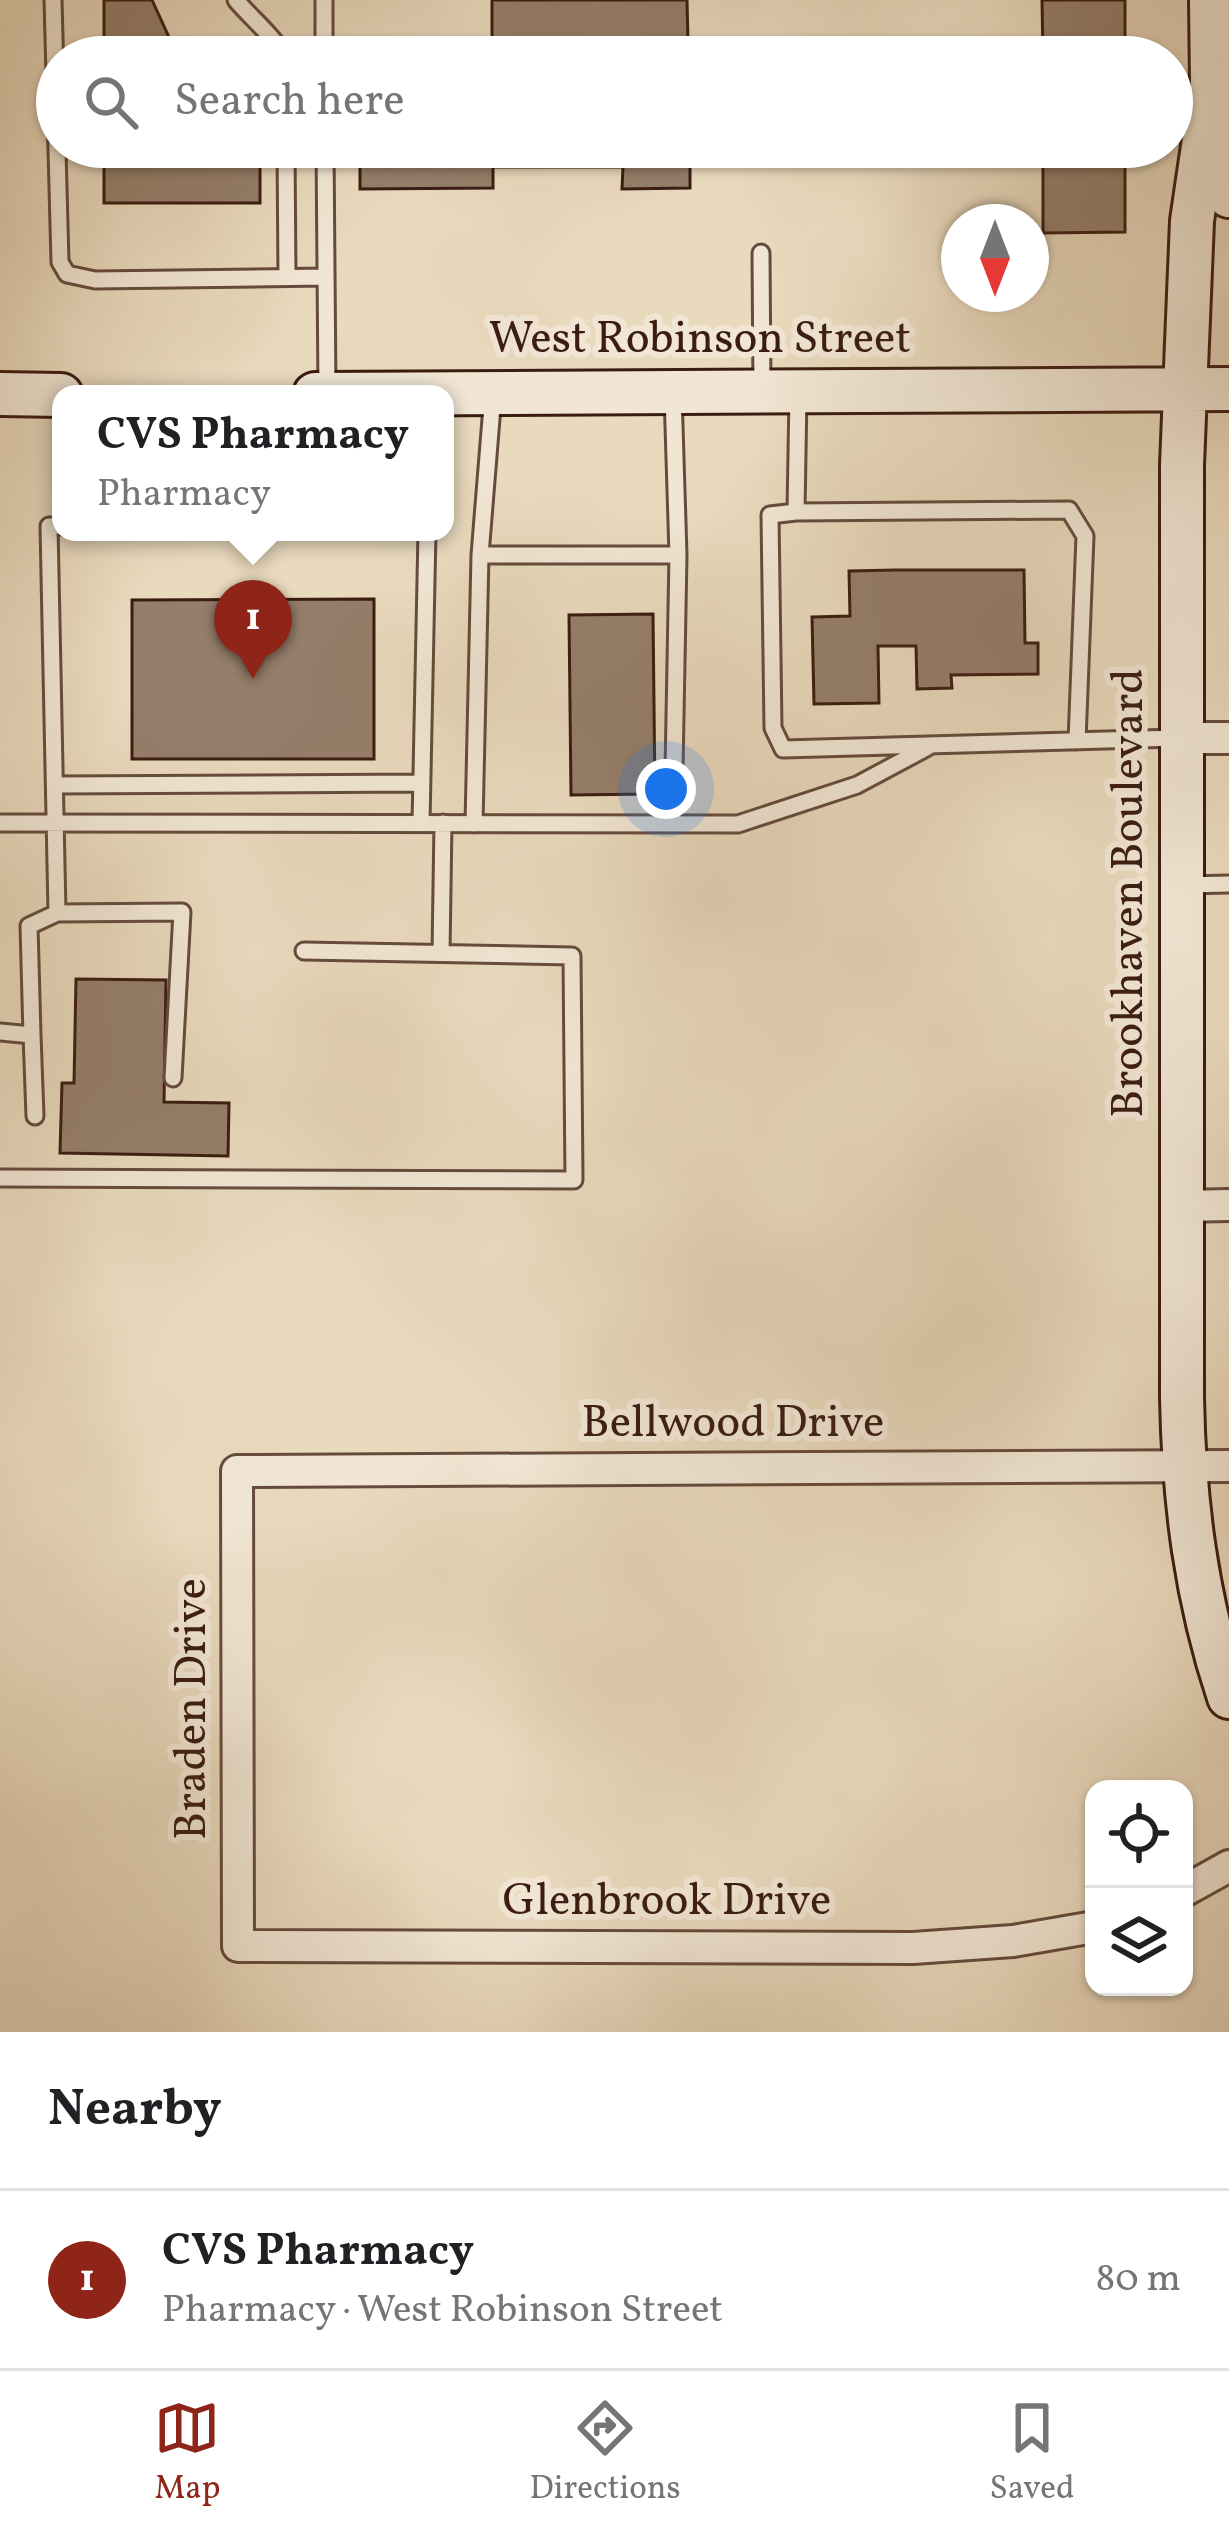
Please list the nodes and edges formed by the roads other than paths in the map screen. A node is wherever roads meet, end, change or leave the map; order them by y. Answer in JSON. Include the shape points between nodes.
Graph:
{"nodes":[{"id":1,"x":53,"y":0,"type":"edge"},
{"id":2,"x":236,"y":0,"type":"edge"},
{"id":3,"x":324,"y":0,"type":"edge"},
{"id":4,"x":1211,"y":0,"type":"edge"},
{"id":5,"x":54,"y":36,"type":"edge"},
{"id":6,"x":268,"y":36,"type":"edge"},
{"id":7,"x":324,"y":36,"type":"edge"},
{"id":8,"x":1221,"y":85,"type":"edge"},
{"id":9,"x":57,"y":168,"type":"edge"},
{"id":10,"x":286,"y":168,"type":"edge"},
{"id":11,"x":325,"y":168,"type":"edge"},
{"id":12,"x":1229,"y":196,"type":"edge"},
{"id":13,"x":761,"y":253,"type":"dead end"},
{"id":14,"x":326,"y":277,"type":"junction"},
{"id":15,"x":286,"y":278,"type":"junction"},
{"id":16,"x":327,"y":385,"type":"edge"},
{"id":17,"x":1229,"y":389,"type":"edge"},
{"id":18,"x":673,"y":390,"type":"junction"},
{"id":19,"x":780,"y":390,"type":"junction"},
{"id":20,"x":1184,"y":390,"type":"junction"},
{"id":21,"x":454,"y":392,"type":"edge"},
{"id":22,"x":493,"y":392,"type":"junction"},
{"id":23,"x":0,"y":394,"type":"edge"},
{"id":24,"x":52,"y":394,"type":"edge"},
{"id":25,"x":796,"y":512,"type":"junction"},
{"id":26,"x":52,"y":526,"type":"edge"},
{"id":27,"x":427,"y":541,"type":"edge"},
{"id":28,"x":480,"y":555,"type":"junction"},
{"id":29,"x":678,"y":555,"type":"junction"},
{"id":30,"x":1180,"y":738,"type":"junction"},
{"id":31,"x":1229,"y":738,"type":"edge"},
{"id":32,"x":1077,"y":741,"type":"junction"},
{"id":33,"x":933,"y":745,"type":"junction"},
{"id":34,"x":422,"y":784,"type":"junction"},
{"id":35,"x":55,"y":785,"type":"junction"},
{"id":36,"x":0,"y":823,"type":"edge"},
{"id":37,"x":55,"y":823,"type":"junction"},
{"id":38,"x":421,"y":823,"type":"junction"},
{"id":39,"x":443,"y":823,"type":"junction"},
{"id":40,"x":474,"y":824,"type":"junction"},
{"id":41,"x":673,"y":824,"type":"junction"},
{"id":42,"x":1229,"y":884,"type":"edge"},
{"id":43,"x":1180,"y":885,"type":"junction"},
{"id":44,"x":57,"y":913,"type":"junction"},
{"id":45,"x":304,"y":951,"type":"dead end"},
{"id":46,"x":441,"y":952,"type":"junction"},
{"id":47,"x":0,"y":1032,"type":"edge"},
{"id":48,"x":32,"y":1035,"type":"junction"},
{"id":49,"x":173,"y":1078,"type":"dead end"},
{"id":50,"x":35,"y":1116,"type":"dead end"},
{"id":51,"x":0,"y":1178,"type":"edge"},
{"id":52,"x":1229,"y":1205,"type":"edge"},
{"id":53,"x":1181,"y":1206,"type":"junction"},
{"id":54,"x":1229,"y":1466,"type":"edge"},
{"id":55,"x":1184,"y":1468,"type":"junction"},
{"id":56,"x":237,"y":1471,"type":"joint"},
{"id":57,"x":1229,"y":1697,"type":"edge"},
{"id":58,"x":1229,"y":1866,"type":"edge"},
{"id":59,"x":1189,"y":1888,"type":"edge"},
{"id":60,"x":1085,"y":1929,"type":"edge"},
{"id":61,"x":238,"y":1946,"type":"joint"}],
"edges":[{"from":1,"to":5,"type":"lane"},
{"from":2,"to":6,"type":"lane"},
{"from":3,"to":7,"type":"lane"},
{"from":4,"to":8,"type":"street","name":"Brookhaven Boulevard"},
{"from":8,"to":12,"type":"street","name":"Brookhaven Boulevard"},
{"from":8,"to":20,"type":"street","name":"Brookhaven Boulevard","via":[[1192,221]]},
{"from":9,"to":15,"type":"lane","via":[[67,274]]},
{"from":10,"to":15,"type":"lane"},
{"from":11,"to":14,"type":"lane"},
{"from":13,"to":19,"type":"lane"},
{"from":14,"to":15,"type":"lane"},
{"from":14,"to":16,"type":"lane"},
{"from":17,"to":20,"type":"street","name":"West Robinson Street"},
{"from":18,"to":19,"type":"street","name":"West Robinson Street"},
{"from":18,"to":22,"type":"street","name":"West Robinson Street"},
{"from":18,"to":29,"type":"lane"},
{"from":19,"to":20,"type":"street","name":"West Robinson Street"},
{"from":19,"to":25,"type":"lane"},
{"from":20,"to":30,"type":"street","name":"Brookhaven Boulevard"},
{"from":21,"to":22,"type":"street","name":"West Robinson Street"},
{"from":22,"to":28,"type":"lane"},
{"from":23,"to":24,"type":"street"},
{"from":25,"to":32,"type":"lane","via":[[1069,510],[1085,536]]},
{"from":25,"to":33,"type":"lane","via":[[770,515],[772,728],[783,749]]},
{"from":26,"to":35,"type":"lane"},
{"from":27,"to":34,"type":"lane"},
{"from":28,"to":29,"type":"lane"},
{"from":28,"to":40,"type":"lane"},
{"from":29,"to":41,"type":"lane"},
{"from":30,"to":31,"type":"street"},
{"from":30,"to":32,"type":"lane"},
{"from":30,"to":43,"type":"street","name":"Brookhaven Boulevard"},
{"from":32,"to":33,"type":"lane"},
{"from":33,"to":41,"type":"lane","via":[[857,785],[738,824]]},
{"from":34,"to":35,"type":"lane"},
{"from":34,"to":38,"type":"lane"},
{"from":35,"to":37,"type":"lane"},
{"from":36,"to":37,"type":"lane"},
{"from":37,"to":38,"type":"lane"},
{"from":37,"to":44,"type":"lane"},
{"from":38,"to":39,"type":"lane"},
{"from":39,"to":40,"type":"lane"},
{"from":39,"to":46,"type":"lane"},
{"from":40,"to":41,"type":"lane"},
{"from":42,"to":43,"type":"lane"},
{"from":43,"to":53,"type":"street","name":"Brookhaven Boulevard"},
{"from":44,"to":48,"type":"lane","via":[[29,926]]},
{"from":44,"to":49,"type":"lane","via":[[182,912]]},
{"from":45,"to":46,"type":"lane"},
{"from":46,"to":51,"type":"lane","via":[[572,956],[574,1180]]},
{"from":47,"to":48,"type":"lane"},
{"from":48,"to":50,"type":"lane"},
{"from":52,"to":53,"type":"street"},
{"from":53,"to":55,"type":"street","name":"Brookhaven Boulevard"},
{"from":54,"to":55,"type":"street","name":"Bellwood Drive"},
{"from":55,"to":56,"type":"street","name":"Bellwood Drive"},
{"from":55,"to":57,"type":"street","name":"Brookhaven Boulevard","via":[[1194,1564]]},
{"from":56,"to":61,"type":"street","name":"Braden Drive"},
{"from":58,"to":59,"type":"street"},
{"from":60,"to":61,"type":"street","name":"Glenbrook Drive","via":[[913,1948]]}]}
